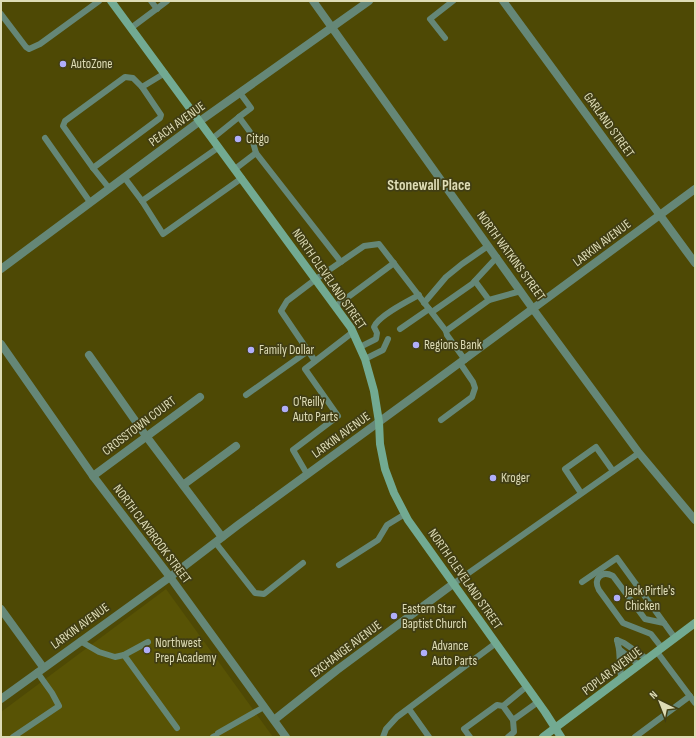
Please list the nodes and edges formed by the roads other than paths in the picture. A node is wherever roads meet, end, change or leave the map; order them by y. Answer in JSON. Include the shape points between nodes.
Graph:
{"nodes":[{"id":1,"x":99,"y":1,"type":"edge"},
{"id":2,"x":111,"y":1,"type":"edge"},
{"id":3,"x":151,"y":1,"type":"edge"},
{"id":4,"x":167,"y":1,"type":"edge"},
{"id":5,"x":313,"y":1,"type":"edge"},
{"id":6,"x":369,"y":1,"type":"edge"},
{"id":7,"x":453,"y":1,"type":"edge"},
{"id":8,"x":503,"y":1,"type":"edge"},
{"id":9,"x":157,"y":9,"type":"junction"},
{"id":10,"x":1,"y":14,"type":"edge"},
{"id":11,"x":333,"y":27,"type":"junction"},
{"id":12,"x":131,"y":28,"type":"junction"},
{"id":13,"x":445,"y":38,"type":"dead end"},
{"id":14,"x":165,"y":73,"type":"junction"},
{"id":15,"x":142,"y":87,"type":"junction"},
{"id":16,"x":240,"y":93,"type":"junction"},
{"id":17,"x":239,"y":117,"type":"junction"},
{"id":18,"x":200,"y":121,"type":"junction"},
{"id":19,"x":45,"y":138,"type":"dead end"},
{"id":20,"x":213,"y":138,"type":"junction"},
{"id":21,"x":219,"y":147,"type":"junction"},
{"id":22,"x":256,"y":153,"type":"junction"},
{"id":23,"x":93,"y":168,"type":"junction"},
{"id":24,"x":235,"y":169,"type":"junction"},
{"id":25,"x":124,"y":177,"type":"junction"},
{"id":26,"x":242,"y":178,"type":"junction"},
{"id":27,"x":109,"y":188,"type":"junction"},
{"id":28,"x":695,"y":189,"type":"edge"},
{"id":29,"x":142,"y":201,"type":"junction"},
{"id":30,"x":90,"y":202,"type":"junction"},
{"id":31,"x":660,"y":215,"type":"junction"},
{"id":32,"x":488,"y":246,"type":"junction"},
{"id":33,"x":497,"y":257,"type":"junction"},
{"id":34,"x":340,"y":262,"type":"junction"},
{"id":35,"x":394,"y":263,"type":"junction"},
{"id":36,"x":695,"y":263,"type":"edge"},
{"id":37,"x":1,"y":269,"type":"edge"},
{"id":38,"x":316,"y":279,"type":"junction"},
{"id":39,"x":475,"y":281,"type":"junction"},
{"id":40,"x":521,"y":291,"type":"junction"},
{"id":41,"x":419,"y":295,"type":"junction"},
{"id":42,"x":489,"y":300,"type":"junction"},
{"id":43,"x":424,"y":302,"type":"junction"},
{"id":44,"x":336,"y":306,"type":"junction"},
{"id":45,"x":534,"y":309,"type":"junction"},
{"id":46,"x":431,"y":311,"type":"junction"},
{"id":47,"x":400,"y":329,"type":"dead end"},
{"id":48,"x":446,"y":331,"type":"junction"},
{"id":49,"x":353,"y":332,"type":"junction"},
{"id":50,"x":388,"y":339,"type":"dead end"},
{"id":51,"x":1,"y":344,"type":"edge"},
{"id":52,"x":360,"y":347,"type":"junction"},
{"id":53,"x":308,"y":351,"type":"junction"},
{"id":54,"x":89,"y":355,"type":"dead end"},
{"id":55,"x":365,"y":359,"type":"junction"},
{"id":56,"x":315,"y":361,"type":"junction"},
{"id":57,"x":462,"y":361,"type":"junction"},
{"id":58,"x":246,"y":395,"type":"dead end"},
{"id":59,"x":200,"y":397,"type":"dead end"},
{"id":60,"x":441,"y":420,"type":"dead end"},
{"id":61,"x":380,"y":422,"type":"junction"},
{"id":62,"x":146,"y":436,"type":"junction"},
{"id":63,"x":236,"y":446,"type":"dead end"},
{"id":64,"x":639,"y":452,"type":"junction"},
{"id":65,"x":613,"y":471,"type":"junction"},
{"id":66,"x":307,"y":474,"type":"junction"},
{"id":67,"x":93,"y":476,"type":"junction"},
{"id":68,"x":183,"y":485,"type":"junction"},
{"id":69,"x":582,"y":493,"type":"junction"},
{"id":70,"x":405,"y":514,"type":"junction"},
{"id":71,"x":694,"y":518,"type":"edge"},
{"id":72,"x":218,"y":540,"type":"junction"},
{"id":73,"x":303,"y":563,"type":"dead end"},
{"id":74,"x":339,"y":565,"type":"dead end"},
{"id":75,"x":170,"y":577,"type":"junction"},
{"id":76,"x":582,"y":582,"type":"dead end"},
{"id":77,"x":453,"y":584,"type":"junction"},
{"id":78,"x":1,"y":609,"type":"edge"},
{"id":79,"x":664,"y":623,"type":"junction"},
{"id":80,"x":695,"y":623,"type":"edge"},
{"id":81,"x":675,"y":638,"type":"junction"},
{"id":82,"x":80,"y":641,"type":"junction"},
{"id":83,"x":148,"y":642,"type":"dead end"},
{"id":84,"x":496,"y":643,"type":"junction"},
{"id":85,"x":620,"y":649,"type":"junction"},
{"id":86,"x":659,"y":650,"type":"junction"},
{"id":87,"x":124,"y":655,"type":"junction"},
{"id":88,"x":647,"y":659,"type":"junction"},
{"id":89,"x":639,"y":665,"type":"junction"},
{"id":90,"x":40,"y":669,"type":"junction"},
{"id":91,"x":621,"y":678,"type":"junction"},
{"id":92,"x":526,"y":687,"type":"junction"},
{"id":93,"x":690,"y":696,"type":"junction"},
{"id":94,"x":1,"y":699,"type":"edge"},
{"id":95,"x":538,"y":702,"type":"junction"},
{"id":96,"x":695,"y":703,"type":"edge"},
{"id":97,"x":264,"y":706,"type":"junction"},
{"id":98,"x":503,"y":706,"type":"junction"},
{"id":99,"x":409,"y":709,"type":"junction"},
{"id":100,"x":274,"y":720,"type":"junction"},
{"id":101,"x":513,"y":720,"type":"junction"},
{"id":102,"x":178,"y":728,"type":"dead end"},
{"id":103,"x":555,"y":728,"type":"junction"},
{"id":104,"x":215,"y":735,"type":"edge"},
{"id":105,"x":13,"y":737,"type":"edge"},
{"id":106,"x":286,"y":737,"type":"edge"},
{"id":107,"x":383,"y":737,"type":"edge"},
{"id":108,"x":429,"y":737,"type":"edge"},
{"id":109,"x":470,"y":737,"type":"edge"},
{"id":110,"x":508,"y":737,"type":"edge"},
{"id":111,"x":544,"y":737,"type":"edge"},
{"id":112,"x":561,"y":737,"type":"edge"},
{"id":113,"x":635,"y":737,"type":"edge"}],
"edges":[{"from":1,"to":10,"type":"lane","via":[[40,44],[29,49]]},
{"from":2,"to":12,"type":"main road","name":"NORTH CLEVELAND STREET"},
{"from":3,"to":9,"type":"lane"},
{"from":4,"to":9,"type":"lane"},
{"from":5,"to":11,"type":"street","name":"NORTH WATKINS STREET"},
{"from":6,"to":11,"type":"street","name":"PEACH AVENUE"},
{"from":7,"to":13,"type":"lane","via":[[430,19]]},
{"from":8,"to":31,"type":"street","name":"GARLAND STREET"},
{"from":9,"to":12,"type":"lane"},
{"from":11,"to":16,"type":"street","name":"PEACH AVENUE"},
{"from":11,"to":32,"type":"street","name":"NORTH WATKINS STREET"},
{"from":12,"to":14,"type":"main road","name":"NORTH CLEVELAND STREET"},
{"from":14,"to":15,"type":"lane"},
{"from":14,"to":18,"type":"main road","name":"NORTH CLEVELAND STREET"},
{"from":15,"to":23,"type":"lane","via":[[162,115]]},
{"from":15,"to":23,"type":"lane","via":[[133,78],[125,77],[65,121],[63,126]]},
{"from":16,"to":17,"type":"lane","via":[[251,108]]},
{"from":16,"to":18,"type":"street","name":"PEACH AVENUE"},
{"from":17,"to":20,"type":"lane"},
{"from":17,"to":22,"type":"lane","via":[[250,132]]},
{"from":18,"to":20,"type":"main road","name":"NORTH CLEVELAND STREET"},
{"from":18,"to":25,"type":"street","name":"PEACH AVENUE"},
{"from":19,"to":30,"type":"lane"},
{"from":20,"to":21,"type":"main road","name":"NORTH CLEVELAND STREET"},
{"from":21,"to":24,"type":"main road","name":"NORTH CLEVELAND STREET"},
{"from":21,"to":29,"type":"lane"},
{"from":22,"to":24,"type":"lane"},
{"from":22,"to":34,"type":"lane"},
{"from":23,"to":27,"type":"lane"},
{"from":24,"to":26,"type":"main road","name":"NORTH CLEVELAND STREET"},
{"from":25,"to":27,"type":"street","name":"PEACH AVENUE"},
{"from":25,"to":29,"type":"lane"},
{"from":26,"to":29,"type":"lane","via":[[163,234]]},
{"from":26,"to":38,"type":"main road","name":"NORTH CLEVELAND STREET"},
{"from":27,"to":30,"type":"street","name":"PEACH AVENUE"},
{"from":28,"to":31,"type":"street","name":"LARKIN AVENUE"},
{"from":30,"to":37,"type":"street","name":"PEACH AVENUE"},
{"from":31,"to":36,"type":"street","name":"GARLAND STREET"},
{"from":31,"to":45,"type":"street","name":"LARKIN AVENUE"},
{"from":32,"to":33,"type":"street","name":"NORTH WATKINS STREET"},
{"from":32,"to":43,"type":"lane","via":[[446,277]]},
{"from":33,"to":39,"type":"lane"},
{"from":33,"to":40,"type":"street","name":"NORTH WATKINS STREET"},
{"from":34,"to":35,"type":"lane","via":[[364,246],[379,244]]},
{"from":34,"to":38,"type":"lane"},
{"from":35,"to":41,"type":"lane"},
{"from":35,"to":44,"type":"lane"},
{"from":38,"to":44,"type":"main road","name":"NORTH CLEVELAND STREET"},
{"from":38,"to":53,"type":"lane","via":[[287,301],[281,311]]},
{"from":39,"to":42,"type":"lane"},
{"from":39,"to":46,"type":"lane"},
{"from":40,"to":42,"type":"lane"},
{"from":40,"to":45,"type":"street","name":"NORTH WATKINS STREET"},
{"from":41,"to":43,"type":"lane"},
{"from":41,"to":52,"type":"lane","via":[[376,323],[376,339]]},
{"from":42,"to":48,"type":"lane"},
{"from":43,"to":46,"type":"lane"},
{"from":44,"to":49,"type":"main road","name":"NORTH CLEVELAND STREET"},
{"from":45,"to":57,"type":"street","name":"LARKIN AVENUE"},
{"from":45,"to":64,"type":"street","name":"NORTH WATKINS STREET"},
{"from":46,"to":47,"type":"lane"},
{"from":46,"to":48,"type":"lane"},
{"from":48,"to":57,"type":"lane"},
{"from":49,"to":52,"type":"main road","name":"NORTH CLEVELAND STREET"},
{"from":49,"to":56,"type":"lane"},
{"from":50,"to":55,"type":"lane","via":[[383,350]]},
{"from":51,"to":67,"type":"street","name":"NORTH CLAYBROOK STREET"},
{"from":52,"to":55,"type":"main road","name":"NORTH CLEVELAND STREET"},
{"from":53,"to":56,"type":"lane"},
{"from":53,"to":58,"type":"lane"},
{"from":54,"to":62,"type":"street"},
{"from":55,"to":61,"type":"main road","name":"NORTH CLEVELAND STREET"},
{"from":56,"to":66,"type":"lane","via":[[305,369],[338,416],[293,450]]},
{"from":57,"to":60,"type":"lane","via":[[475,388],[472,397]]},
{"from":57,"to":61,"type":"street","name":"LARKIN AVENUE"},
{"from":59,"to":62,"type":"street","name":"CROSSTOWN COURT"},
{"from":61,"to":66,"type":"street","name":"LARKIN AVENUE"},
{"from":61,"to":70,"type":"main road","name":"NORTH CLEVELAND STREET","via":[[380,444],[385,469]]},
{"from":62,"to":67,"type":"street","name":"CROSSTOWN COURT"},
{"from":62,"to":68,"type":"street"},
{"from":63,"to":68,"type":"street"},
{"from":64,"to":65,"type":"lane"},
{"from":64,"to":71,"type":"street","name":"NORTH WATKINS STREET"},
{"from":65,"to":69,"type":"lane"},
{"from":65,"to":69,"type":"lane","via":[[596,447],[565,469]]},
{"from":66,"to":72,"type":"street","name":"LARKIN AVENUE"},
{"from":67,"to":75,"type":"street","name":"NORTH CLAYBROOK STREET"},
{"from":68,"to":72,"type":"street"},
{"from":69,"to":77,"type":"lane"},
{"from":70,"to":74,"type":"lane","via":[[387,525],[378,540]]},
{"from":70,"to":77,"type":"main road","name":"NORTH CLEVELAND STREET"},
{"from":72,"to":73,"type":"lane","via":[[254,593],[264,594]]},
{"from":72,"to":75,"type":"street","name":"LARKIN AVENUE"},
{"from":75,"to":82,"type":"street","name":"LARKIN AVENUE"},
{"from":75,"to":97,"type":"street","name":"NORTH CLAYBROOK STREET"},
{"from":76,"to":79,"type":"lane","via":[[617,558]]},
{"from":77,"to":84,"type":"main road","name":"NORTH CLEVELAND STREET"},
{"from":77,"to":100,"type":"street","name":"EXCHANGE AVENUE"},
{"from":78,"to":90,"type":"street"},
{"from":79,"to":81,"type":"lane"},
{"from":79,"to":86,"type":"lane","via":[[645,619],[612,576],[604,574],[596,581],[599,590],[623,623],[651,634]]},
{"from":80,"to":81,"type":"main road","name":"POPLAR AVENUE"},
{"from":81,"to":86,"type":"main road","name":"POPLAR AVENUE"},
{"from":82,"to":87,"type":"lane","via":[[110,656]]},
{"from":82,"to":90,"type":"street","name":"LARKIN AVENUE"},
{"from":83,"to":87,"type":"lane"},
{"from":84,"to":92,"type":"main road","name":"NORTH CLEVELAND STREET"},
{"from":84,"to":99,"type":"lane"},
{"from":85,"to":88,"type":"lane","via":[[617,640]]},
{"from":85,"to":89,"type":"lane"},
{"from":85,"to":91,"type":"lane"},
{"from":86,"to":88,"type":"main road","name":"POPLAR AVENUE"},
{"from":86,"to":93,"type":"lane"},
{"from":87,"to":102,"type":"lane"},
{"from":88,"to":89,"type":"main road","name":"POPLAR AVENUE"},
{"from":89,"to":91,"type":"main road","name":"POPLAR AVENUE"},
{"from":90,"to":94,"type":"street","name":"LARKIN AVENUE"},
{"from":90,"to":105,"type":"lane","via":[[59,706]]},
{"from":91,"to":103,"type":"main road","name":"POPLAR AVENUE"},
{"from":92,"to":95,"type":"main road","name":"NORTH CLEVELAND STREET"},
{"from":92,"to":98,"type":"lane"},
{"from":93,"to":96,"type":"lane"},
{"from":93,"to":113,"type":"lane"},
{"from":95,"to":101,"type":"lane"},
{"from":95,"to":103,"type":"main road","name":"NORTH CLEVELAND STREET"},
{"from":97,"to":100,"type":"street","name":"NORTH CLAYBROOK STREET"},
{"from":97,"to":104,"type":"lane"},
{"from":98,"to":101,"type":"lane"},
{"from":98,"to":109,"type":"lane","via":[[497,705],[464,729]]},
{"from":99,"to":107,"type":"lane","via":[[386,729]]},
{"from":99,"to":108,"type":"lane"},
{"from":100,"to":106,"type":"street","name":"NORTH CLAYBROOK STREET"},
{"from":101,"to":110,"type":"lane","via":[[514,732]]},
{"from":103,"to":111,"type":"main road","name":"POPLAR AVENUE"},
{"from":103,"to":112,"type":"main road","name":"NORTH CLEVELAND STREET"}]}
